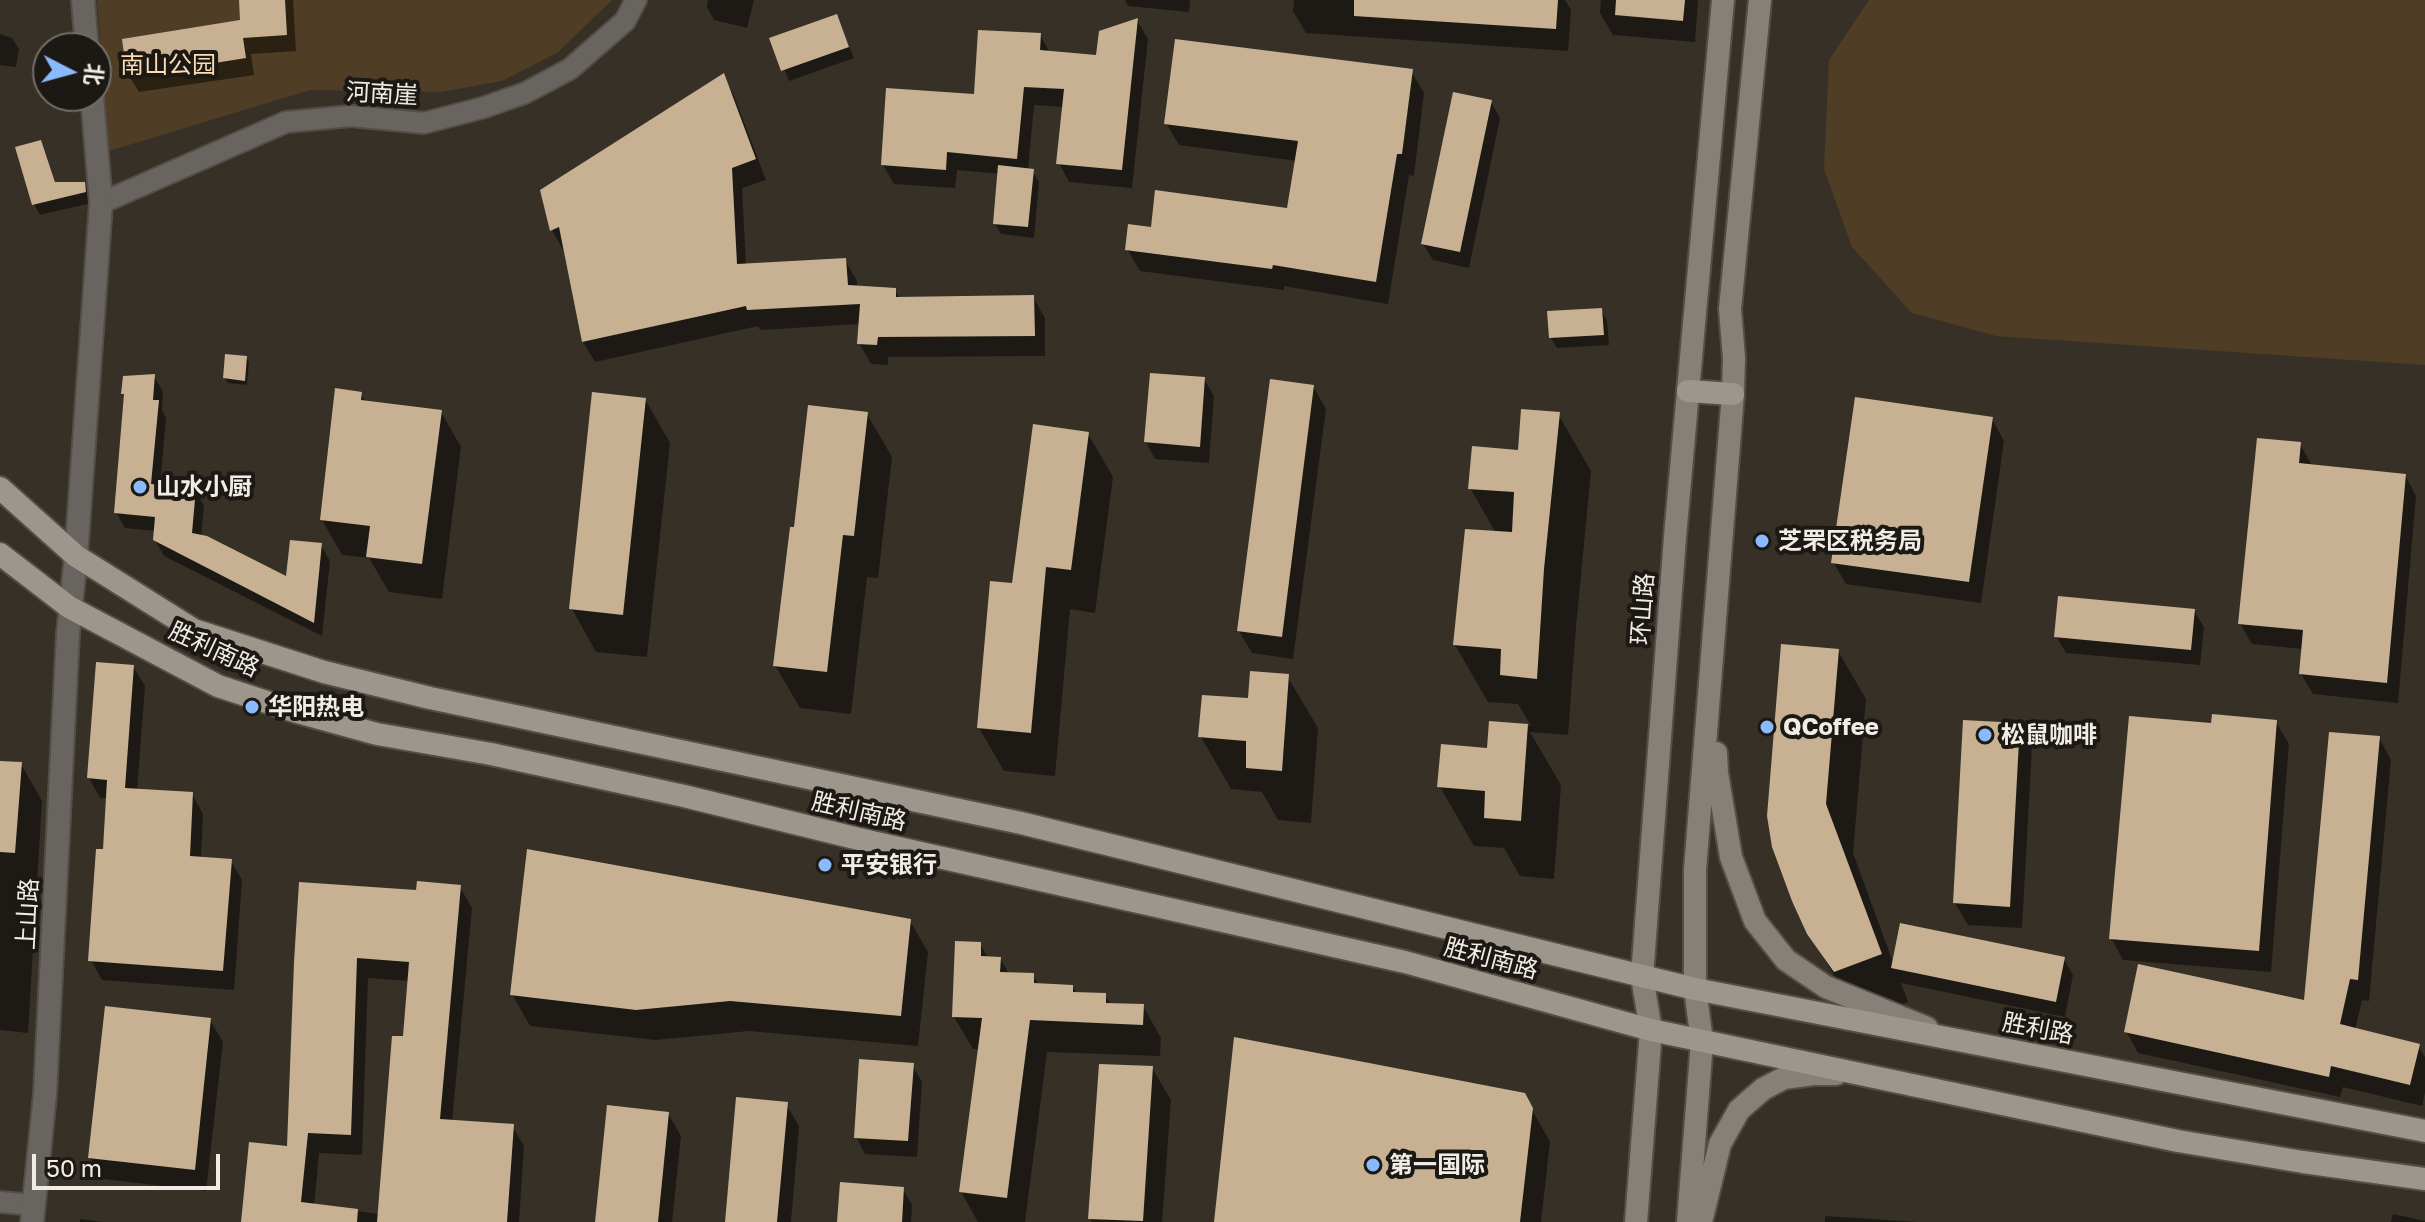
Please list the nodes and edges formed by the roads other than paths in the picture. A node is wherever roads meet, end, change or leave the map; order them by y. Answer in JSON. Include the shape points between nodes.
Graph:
{"nodes":[{"id":1,"x":83,"y":0,"type":"edge"},
{"id":2,"x":636,"y":0,"type":"edge"},
{"id":3,"x":1723,"y":0,"type":"edge"},
{"id":4,"x":1760,"y":0,"type":"edge"},
{"id":5,"x":86,"y":32,"type":"edge"},
{"id":6,"x":93,"y":112,"type":"edge"},
{"id":7,"x":101,"y":203,"type":"junction"},
{"id":8,"x":1688,"y":391,"type":"junction"},
{"id":9,"x":1733,"y":394,"type":"junction"},
{"id":10,"x":0,"y":488,"type":"edge"},
{"id":11,"x":0,"y":554,"type":"edge"},
{"id":12,"x":76,"y":556,"type":"junction"},
{"id":13,"x":69,"y":607,"type":"junction"},
{"id":14,"x":1712,"y":676,"type":"junction"},
{"id":15,"x":1642,"y":977,"type":"junction"},
{"id":16,"x":1695,"y":989,"type":"junction"},
{"id":17,"x":1651,"y":1030,"type":"junction"},
{"id":18,"x":1954,"y":1039,"type":"junction"},
{"id":19,"x":1702,"y":1041,"type":"junction"},
{"id":20,"x":1859,"y":1074,"type":"junction"},
{"id":21,"x":2425,"y":1131,"type":"edge"},
{"id":22,"x":2425,"y":1179,"type":"edge"},
{"id":23,"x":0,"y":1202,"type":"edge"},
{"id":24,"x":33,"y":1214,"type":"edge"},
{"id":25,"x":1636,"y":1222,"type":"edge"},
{"id":26,"x":1688,"y":1222,"type":"edge"},
{"id":27,"x":1701,"y":1222,"type":"edge"}],
"edges":[{"from":1,"to":5,"type":"street"},
{"from":2,"to":7,"type":"street","name":"河南崖","via":[[625,21],[570,69],[525,93],[424,123],[351,116],[286,122]]},
{"from":3,"to":8,"type":"main road","name":"环山路"},
{"from":4,"to":9,"type":"main road","via":[[1730,309]]},
{"from":6,"to":7,"type":"street","name":"上山路"},
{"from":7,"to":12,"type":"street","name":"上山路"},
{"from":8,"to":9,"type":"main road"},
{"from":8,"to":15,"type":"main road","name":"环山路"},
{"from":9,"to":14,"type":"main road"},
{"from":10,"to":12,"type":"main road"},
{"from":11,"to":13,"type":"main road"},
{"from":12,"to":13,"type":"street","name":"上山路"},
{"from":12,"to":15,"type":"main road","name":"胜利南路","via":[[194,630],[324,672],[1021,823]]},
{"from":13,"to":17,"type":"main road","name":"胜利南路","via":[[218,686],[364,730],[684,796],[1405,962]]},
{"from":13,"to":24,"type":"street","name":"上山路","via":[[45,1094]]},
{"from":14,"to":16,"type":"main road","via":[[1695,870]]},
{"from":14,"to":18,"type":"main road","via":[[1717,773],[1731,857],[1755,921],[1786,960],[1826,987]]},
{"from":15,"to":16,"type":"main road","name":"胜利路"},
{"from":15,"to":17,"type":"main road","name":"环山路"},
{"from":16,"to":18,"type":"main road","name":"胜利路"},
{"from":16,"to":19,"type":"main road"},
{"from":17,"to":19,"type":"main road"},
{"from":17,"to":25,"type":"main road","name":"环山路"},
{"from":18,"to":21,"type":"main road","name":"胜利路"},
{"from":19,"to":20,"type":"main road"},
{"from":19,"to":26,"type":"main road"},
{"from":20,"to":22,"type":"main road","via":[[2178,1141]]},
{"from":20,"to":27,"type":"main road","via":[[1784,1078],[1739,1110],[1720,1144]]},
{"from":23,"to":24,"type":"street"}]}
